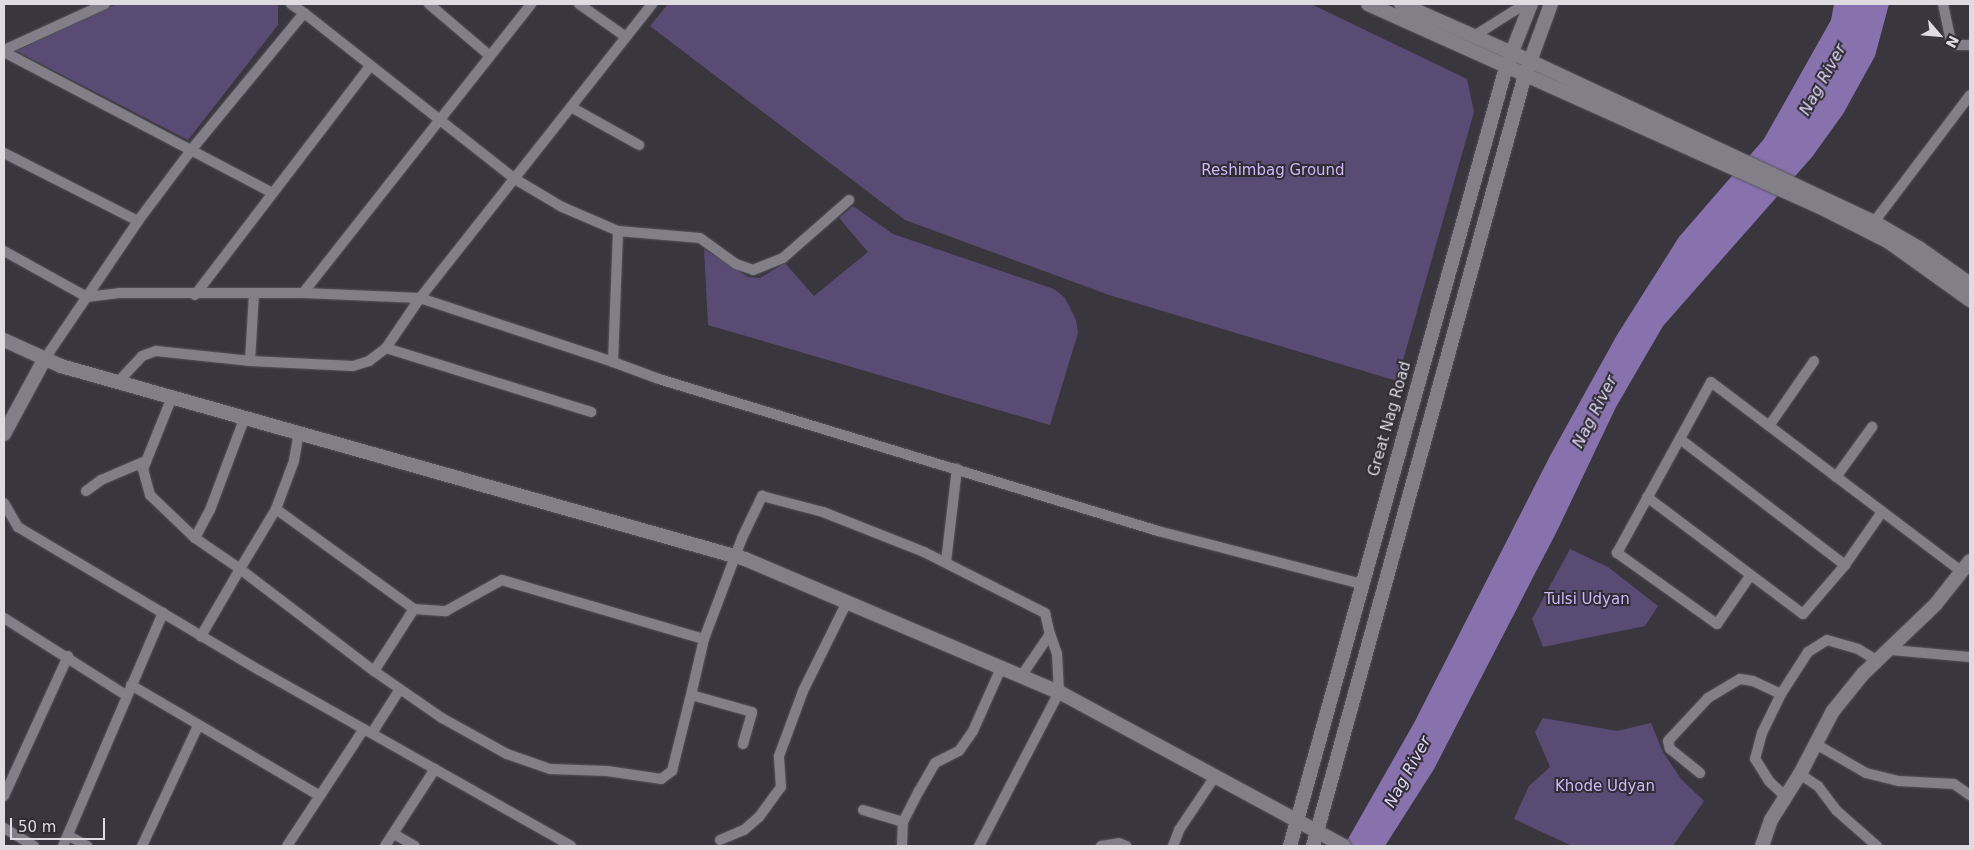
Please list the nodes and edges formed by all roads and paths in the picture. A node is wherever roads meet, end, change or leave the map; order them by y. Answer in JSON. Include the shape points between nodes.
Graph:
{"nodes":[{"id":1,"x":105,"y":4,"type":"edge"},
{"id":2,"x":291,"y":4,"type":"edge"},
{"id":3,"x":429,"y":4,"type":"edge"},
{"id":4,"x":531,"y":4,"type":"edge"},
{"id":5,"x":580,"y":4,"type":"edge"},
{"id":6,"x":652,"y":4,"type":"edge"},
{"id":7,"x":1368,"y":4,"type":"edge"},
{"id":8,"x":1401,"y":4,"type":"edge"},
{"id":9,"x":1524,"y":4,"type":"edge"},
{"id":10,"x":1531,"y":4,"type":"edge"},
{"id":11,"x":1551,"y":4,"type":"edge"},
{"id":12,"x":1943,"y":4,"type":"edge"},
{"id":13,"x":304,"y":14,"type":"junction"},
{"id":14,"x":1474,"y":36,"type":"junction"},
{"id":15,"x":626,"y":37,"type":"junction"},
{"id":16,"x":1970,"y":45,"type":"edge"},
{"id":17,"x":4,"y":51,"type":"edge"},
{"id":18,"x":1512,"y":53,"type":"junction"},
{"id":19,"x":489,"y":55,"type":"junction"},
{"id":20,"x":1530,"y":60,"type":"junction"},
{"id":21,"x":370,"y":66,"type":"junction"},
{"id":22,"x":1506,"y":67,"type":"junction"},
{"id":23,"x":1525,"y":75,"type":"junction"},
{"id":24,"x":1970,"y":95,"type":"edge"},
{"id":25,"x":571,"y":107,"type":"junction"},
{"id":26,"x":437,"y":120,"type":"junction"},
{"id":27,"x":639,"y":145,"type":"dead end"},
{"id":28,"x":192,"y":149,"type":"junction"},
{"id":29,"x":1711,"y":151,"type":"junction"},
{"id":30,"x":4,"y":152,"type":"edge"},
{"id":31,"x":515,"y":179,"type":"junction"},
{"id":32,"x":271,"y":192,"type":"junction"},
{"id":33,"x":849,"y":200,"type":"dead end"},
{"id":34,"x":138,"y":221,"type":"junction"},
{"id":35,"x":1871,"y":227,"type":"junction"},
{"id":36,"x":618,"y":231,"type":"junction"},
{"id":37,"x":4,"y":251,"type":"edge"},
{"id":38,"x":1970,"y":284,"type":"edge"},
{"id":39,"x":254,"y":293,"type":"junction"},
{"id":40,"x":303,"y":293,"type":"junction"},
{"id":41,"x":195,"y":295,"type":"junction"},
{"id":42,"x":87,"y":297,"type":"junction"},
{"id":43,"x":420,"y":298,"type":"junction"},
{"id":44,"x":1970,"y":300,"type":"edge"},
{"id":45,"x":4,"y":340,"type":"edge"},
{"id":46,"x":386,"y":348,"type":"junction"},
{"id":47,"x":44,"y":360,"type":"junction"},
{"id":48,"x":250,"y":361,"type":"junction"},
{"id":49,"x":1814,"y":361,"type":"dead end"},
{"id":50,"x":614,"y":362,"type":"junction"},
{"id":51,"x":118,"y":382,"type":"junction"},
{"id":52,"x":172,"y":397,"type":"junction"},
{"id":53,"x":591,"y":412,"type":"dead end"},
{"id":54,"x":245,"y":418,"type":"junction"},
{"id":55,"x":1769,"y":426,"type":"junction"},
{"id":56,"x":1872,"y":427,"type":"dead end"},
{"id":57,"x":299,"y":432,"type":"junction"},
{"id":58,"x":4,"y":434,"type":"edge"},
{"id":59,"x":1680,"y":439,"type":"junction"},
{"id":60,"x":146,"y":461,"type":"junction"},
{"id":61,"x":957,"y":469,"type":"junction"},
{"id":62,"x":1836,"y":477,"type":"junction"},
{"id":63,"x":86,"y":492,"type":"dead end"},
{"id":64,"x":1647,"y":497,"type":"junction"},
{"id":65,"x":4,"y":503,"type":"edge"},
{"id":66,"x":276,"y":509,"type":"junction"},
{"id":67,"x":1882,"y":512,"type":"junction"},
{"id":68,"x":195,"y":538,"type":"junction"},
{"id":69,"x":737,"y":557,"type":"junction"},
{"id":70,"x":946,"y":562,"type":"junction"},
{"id":71,"x":1968,"y":564,"type":"edge"},
{"id":72,"x":1845,"y":565,"type":"junction"},
{"id":73,"x":240,"y":569,"type":"junction"},
{"id":74,"x":1750,"y":576,"type":"junction"},
{"id":75,"x":1361,"y":584,"type":"junction"},
{"id":76,"x":848,"y":602,"type":"junction"},
{"id":77,"x":414,"y":609,"type":"junction"},
{"id":78,"x":163,"y":613,"type":"junction"},
{"id":79,"x":4,"y":618,"type":"edge"},
{"id":80,"x":1050,"y":634,"type":"junction"},
{"id":81,"x":202,"y":636,"type":"junction"},
{"id":82,"x":704,"y":639,"type":"junction"},
{"id":83,"x":1890,"y":650,"type":"junction"},
{"id":84,"x":68,"y":656,"type":"junction"},
{"id":85,"x":1970,"y":657,"type":"edge"},
{"id":86,"x":1878,"y":661,"type":"junction"},
{"id":87,"x":1002,"y":666,"type":"junction"},
{"id":88,"x":374,"y":671,"type":"junction"},
{"id":89,"x":1022,"y":675,"type":"junction"},
{"id":90,"x":400,"y":689,"type":"junction"},
{"id":91,"x":128,"y":690,"type":"junction"},
{"id":92,"x":1059,"y":692,"type":"junction"},
{"id":93,"x":1781,"y":694,"type":"junction"},
{"id":94,"x":691,"y":695,"type":"junction"},
{"id":95,"x":198,"y":726,"type":"junction"},
{"id":96,"x":368,"y":731,"type":"junction"},
{"id":97,"x":1814,"y":743,"type":"junction"},
{"id":98,"x":743,"y":744,"type":"dead end"},
{"id":99,"x":435,"y":769,"type":"junction"},
{"id":100,"x":1700,"y":773,"type":"dead end"},
{"id":101,"x":1800,"y":774,"type":"junction"},
{"id":102,"x":1216,"y":775,"type":"junction"},
{"id":103,"x":1970,"y":795,"type":"edge"},
{"id":104,"x":4,"y":796,"type":"edge"},
{"id":105,"x":320,"y":796,"type":"junction"},
{"id":106,"x":1786,"y":797,"type":"junction"},
{"id":107,"x":863,"y":810,"type":"dead end"},
{"id":108,"x":903,"y":822,"type":"junction"},
{"id":109,"x":1297,"y":822,"type":"junction"},
{"id":110,"x":4,"y":828,"type":"edge"},
{"id":111,"x":1318,"y":832,"type":"junction"},
{"id":112,"x":394,"y":834,"type":"junction"},
{"id":113,"x":70,"y":836,"type":"junction"},
{"id":114,"x":720,"y":840,"type":"dead end"},
{"id":115,"x":34,"y":846,"type":"edge"},
{"id":116,"x":64,"y":846,"type":"edge"},
{"id":117,"x":87,"y":846,"type":"edge"},
{"id":118,"x":142,"y":846,"type":"edge"},
{"id":119,"x":287,"y":846,"type":"edge"},
{"id":120,"x":385,"y":846,"type":"edge"},
{"id":121,"x":415,"y":846,"type":"edge"},
{"id":122,"x":571,"y":846,"type":"edge"},
{"id":123,"x":902,"y":846,"type":"edge"},
{"id":124,"x":979,"y":846,"type":"edge"},
{"id":125,"x":1101,"y":846,"type":"edge"},
{"id":126,"x":1126,"y":846,"type":"edge"},
{"id":127,"x":1173,"y":846,"type":"edge"},
{"id":128,"x":1290,"y":846,"type":"edge"},
{"id":129,"x":1313,"y":846,"type":"edge"},
{"id":130,"x":1344,"y":846,"type":"edge"},
{"id":131,"x":1762,"y":846,"type":"edge"},
{"id":132,"x":1878,"y":846,"type":"edge"}],
"edges":[{"from":1,"to":17,"type":"street"},
{"from":2,"to":13,"type":"street"},
{"from":3,"to":19,"type":"street"},
{"from":4,"to":19,"type":"street"},
{"from":5,"to":15,"type":"street"},
{"from":6,"to":15,"type":"street"},
{"from":7,"to":22,"type":"street"},
{"from":8,"to":14,"type":"street"},
{"from":9,"to":14,"type":"street"},
{"from":10,"to":18,"type":"street","name":"Great Nag Road"},
{"from":11,"to":20,"type":"street"},
{"from":12,"to":16,"type":"street","via":[[1951,41],[1957,46]]},
{"from":13,"to":21,"type":"street"},
{"from":13,"to":28,"type":"street"},
{"from":14,"to":18,"type":"street"},
{"from":15,"to":25,"type":"street"},
{"from":17,"to":28,"type":"street"},
{"from":18,"to":20,"type":"street"},
{"from":18,"to":22,"type":"street","name":"Great Nag Road"},
{"from":19,"to":26,"type":"street"},
{"from":20,"to":23,"type":"street"},
{"from":20,"to":29,"type":"street"},
{"from":21,"to":26,"type":"street"},
{"from":21,"to":32,"type":"street"},
{"from":22,"to":23,"type":"street"},
{"from":22,"to":75,"type":"street","name":"Great Nag Road"},
{"from":23,"to":29,"type":"street"},
{"from":23,"to":111,"type":"street"},
{"from":24,"to":35,"type":"street"},
{"from":25,"to":27,"type":"street"},
{"from":25,"to":31,"type":"street"},
{"from":26,"to":31,"type":"street"},
{"from":26,"to":40,"type":"street"},
{"from":28,"to":32,"type":"street"},
{"from":28,"to":34,"type":"street"},
{"from":29,"to":35,"type":"street"},
{"from":30,"to":34,"type":"street"},
{"from":31,"to":36,"type":"street","via":[[562,207]]},
{"from":31,"to":43,"type":"street"},
{"from":32,"to":41,"type":"street"},
{"from":33,"to":36,"type":"street","via":[[783,258],[753,270],[736,264],[700,238]]},
{"from":34,"to":42,"type":"street"},
{"from":35,"to":38,"type":"street","via":[[1919,248]]},
{"from":35,"to":44,"type":"street"},
{"from":36,"to":50,"type":"street"},
{"from":37,"to":42,"type":"street"},
{"from":39,"to":40,"type":"street"},
{"from":39,"to":41,"type":"street"},
{"from":39,"to":48,"type":"street"},
{"from":40,"to":43,"type":"street"},
{"from":41,"to":42,"type":"street","via":[[119,293]]},
{"from":42,"to":47,"type":"street"},
{"from":43,"to":46,"type":"street"},
{"from":43,"to":50,"type":"street"},
{"from":45,"to":47,"type":"street"},
{"from":46,"to":48,"type":"street","via":[[369,361],[353,366]]},
{"from":46,"to":53,"type":"street"},
{"from":47,"to":51,"type":"street"},
{"from":47,"to":58,"type":"street"},
{"from":48,"to":51,"type":"street","via":[[156,351],[142,356]]},
{"from":49,"to":55,"type":"street"},
{"from":50,"to":61,"type":"street","via":[[659,380]]},
{"from":51,"to":52,"type":"street"},
{"from":52,"to":54,"type":"street"},
{"from":52,"to":60,"type":"street"},
{"from":54,"to":57,"type":"street"},
{"from":54,"to":68,"type":"street","via":[[210,510]]},
{"from":55,"to":59,"type":"street","via":[[1711,382]]},
{"from":55,"to":62,"type":"street"},
{"from":56,"to":62,"type":"street"},
{"from":57,"to":66,"type":"street","via":[[294,461]]},
{"from":57,"to":69,"type":"street"},
{"from":59,"to":64,"type":"street"},
{"from":59,"to":72,"type":"street"},
{"from":60,"to":63,"type":"street","via":[[101,480]]},
{"from":60,"to":68,"type":"street","via":[[143,469],[150,495]]},
{"from":61,"to":70,"type":"street"},
{"from":61,"to":75,"type":"street","via":[[1158,531]]},
{"from":62,"to":67,"type":"street"},
{"from":64,"to":74,"type":"street"},
{"from":64,"to":74,"type":"street","via":[[1617,553],[1717,624]]},
{"from":65,"to":78,"type":"street","via":[[18,526]]},
{"from":66,"to":73,"type":"street"},
{"from":66,"to":77,"type":"street"},
{"from":67,"to":71,"type":"street"},
{"from":67,"to":72,"type":"street"},
{"from":68,"to":73,"type":"street"},
{"from":69,"to":70,"type":"street","via":[[762,496],[823,512]]},
{"from":69,"to":76,"type":"street"},
{"from":69,"to":82,"type":"street"},
{"from":70,"to":80,"type":"street","via":[[1045,613]]},
{"from":71,"to":83,"type":"street","via":[[1935,605]]},
{"from":72,"to":74,"type":"street","via":[[1803,614]]},
{"from":73,"to":81,"type":"street"},
{"from":73,"to":88,"type":"street"},
{"from":75,"to":109,"type":"street","name":"Great Nag Road"},
{"from":76,"to":87,"type":"street"},
{"from":76,"to":114,"type":"street","via":[[802,691],[779,756],[781,786],[759,817],[744,830]]},
{"from":77,"to":82,"type":"street","via":[[446,610],[502,580]]},
{"from":77,"to":88,"type":"street"},
{"from":78,"to":81,"type":"street"},
{"from":78,"to":91,"type":"street"},
{"from":79,"to":84,"type":"street"},
{"from":80,"to":89,"type":"street"},
{"from":80,"to":92,"type":"street","via":[[1057,654]]},
{"from":81,"to":96,"type":"street"},
{"from":82,"to":94,"type":"street"},
{"from":83,"to":85,"type":"street"},
{"from":83,"to":86,"type":"street"},
{"from":84,"to":91,"type":"street"},
{"from":84,"to":104,"type":"street"},
{"from":86,"to":93,"type":"street","via":[[1858,649],[1827,640],[1808,652]]},
{"from":86,"to":97,"type":"street","via":[[1833,711]]},
{"from":87,"to":89,"type":"street"},
{"from":87,"to":108,"type":"street","via":[[973,731],[959,751],[935,763]]},
{"from":88,"to":90,"type":"street"},
{"from":89,"to":92,"type":"street"},
{"from":90,"to":94,"type":"street","via":[[442,718],[516,757],[550,769],[607,771],[661,779],[672,771]]},
{"from":90,"to":96,"type":"street"},
{"from":91,"to":95,"type":"street"},
{"from":91,"to":113,"type":"street"},
{"from":92,"to":102,"type":"street"},
{"from":92,"to":124,"type":"street"},
{"from":93,"to":100,"type":"street","via":[[1740,678],[1708,698],[1668,741],[1670,749]]},
{"from":93,"to":106,"type":"street","via":[[1762,733],[1755,759],[1769,781]]},
{"from":94,"to":98,"type":"street","via":[[752,712]]},
{"from":95,"to":105,"type":"street"},
{"from":95,"to":118,"type":"street"},
{"from":96,"to":99,"type":"street"},
{"from":96,"to":105,"type":"street"},
{"from":97,"to":101,"type":"street"},
{"from":97,"to":103,"type":"street","via":[[1866,773],[1899,780],[1954,784]]},
{"from":99,"to":112,"type":"street"},
{"from":99,"to":122,"type":"street"},
{"from":101,"to":106,"type":"street"},
{"from":101,"to":132,"type":"street","via":[[1818,786],[1837,811]]},
{"from":102,"to":109,"type":"street"},
{"from":102,"to":127,"type":"street","via":[[1179,830]]},
{"from":105,"to":119,"type":"street"},
{"from":106,"to":131,"type":"street","via":[[1771,820]]},
{"from":107,"to":108,"type":"street"},
{"from":108,"to":123,"type":"street"},
{"from":109,"to":111,"type":"street"},
{"from":109,"to":128,"type":"street","name":"Great Nag Road"},
{"from":110,"to":115,"type":"street"},
{"from":111,"to":129,"type":"street"},
{"from":111,"to":130,"type":"street"},
{"from":112,"to":120,"type":"street"},
{"from":112,"to":121,"type":"street"},
{"from":113,"to":116,"type":"street"},
{"from":113,"to":117,"type":"street"},
{"from":125,"to":126,"type":"street","via":[[1119,843]]}]}
